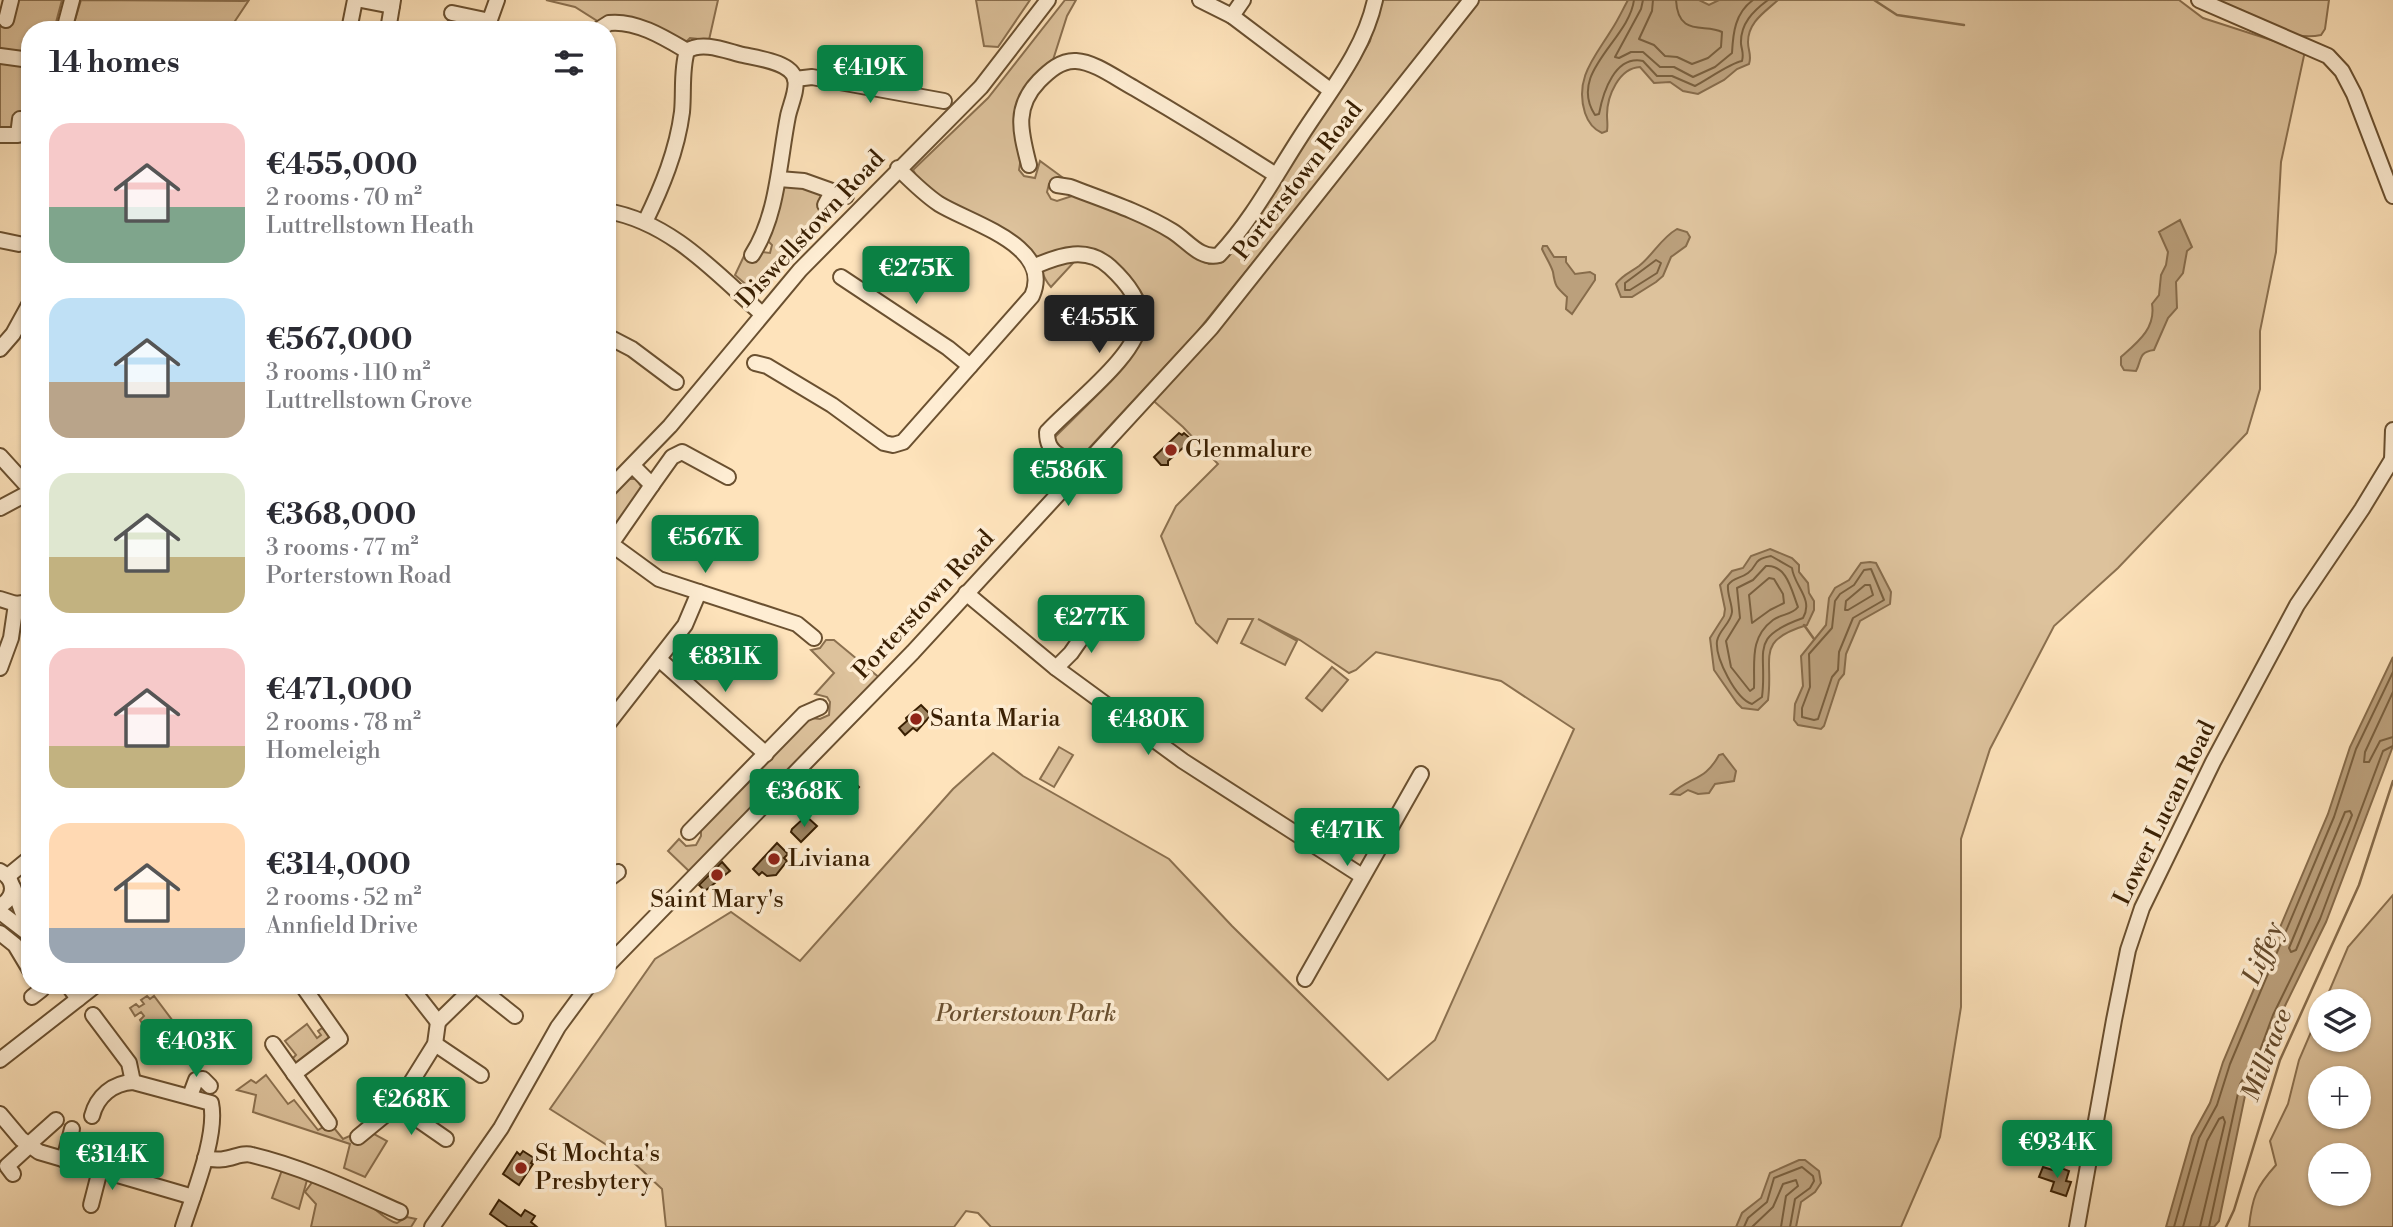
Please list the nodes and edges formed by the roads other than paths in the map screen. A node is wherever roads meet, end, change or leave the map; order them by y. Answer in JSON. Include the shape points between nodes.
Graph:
{"nodes":[{"id":1,"x":10,"y":0,"type":"edge"},
{"id":2,"x":72,"y":0,"type":"edge"},
{"id":3,"x":355,"y":0,"type":"edge"},
{"id":4,"x":360,"y":0,"type":"edge"},
{"id":5,"x":497,"y":0,"type":"edge"},
{"id":6,"x":1048,"y":0,"type":"edge"},
{"id":7,"x":1200,"y":0,"type":"edge"},
{"id":8,"x":1244,"y":0,"type":"edge"},
{"id":9,"x":1376,"y":0,"type":"edge"},
{"id":10,"x":1471,"y":0,"type":"edge"},
{"id":11,"x":2199,"y":0,"type":"edge"},
{"id":12,"x":392,"y":3,"type":"edge"},
{"id":13,"x":452,"y":13,"type":"dead end"},
{"id":14,"x":1232,"y":16,"type":"junction"},
{"id":15,"x":6,"y":20,"type":"dead end"},
{"id":16,"x":66,"y":21,"type":"edge"},
{"id":17,"x":351,"y":21,"type":"edge"},
{"id":18,"x":389,"y":21,"type":"edge"},
{"id":19,"x":476,"y":21,"type":"edge"},
{"id":20,"x":489,"y":21,"type":"edge"},
{"id":21,"x":616,"y":22,"type":"edge"},
{"id":22,"x":687,"y":51,"type":"junction"},
{"id":23,"x":0,"y":56,"type":"edge"},
{"id":24,"x":21,"y":59,"type":"edge"},
{"id":25,"x":795,"y":79,"type":"junction"},
{"id":26,"x":1330,"y":90,"type":"junction"},
{"id":27,"x":944,"y":101,"type":"dead end"},
{"id":28,"x":20,"y":119,"type":"dead end"},
{"id":29,"x":0,"y":135,"type":"edge"},
{"id":30,"x":1029,"y":165,"type":"dead end"},
{"id":31,"x":898,"y":168,"type":"junction"},
{"id":32,"x":1276,"y":175,"type":"junction"},
{"id":33,"x":779,"y":179,"type":"junction"},
{"id":34,"x":1057,"y":185,"type":"dead end"},
{"id":35,"x":2393,"y":196,"type":"edge"},
{"id":36,"x":834,"y":198,"type":"dead end"},
{"id":37,"x":616,"y":214,"type":"edge"},
{"id":38,"x":645,"y":222,"type":"junction"},
{"id":39,"x":0,"y":240,"type":"edge"},
{"id":40,"x":19,"y":244,"type":"dead end"},
{"id":41,"x":760,"y":249,"type":"dead end"},
{"id":42,"x":1035,"y":266,"type":"junction"},
{"id":43,"x":841,"y":277,"type":"dead end"},
{"id":44,"x":762,"y":314,"type":"junction"},
{"id":45,"x":21,"y":332,"type":"edge"},
{"id":46,"x":616,"y":341,"type":"edge"},
{"id":47,"x":0,"y":349,"type":"edge"},
{"id":48,"x":755,"y":363,"type":"dead end"},
{"id":49,"x":970,"y":366,"type":"junction"},
{"id":50,"x":676,"y":382,"type":"dead end"},
{"id":51,"x":2393,"y":430,"type":"edge"},
{"id":52,"x":0,"y":456,"type":"edge"},
{"id":53,"x":1060,"y":456,"type":"dead end"},
{"id":54,"x":2392,"y":459,"type":"edge"},
{"id":55,"x":633,"y":466,"type":"junction"},
{"id":56,"x":728,"y":477,"type":"dead end"},
{"id":57,"x":21,"y":480,"type":"edge"},
{"id":58,"x":616,"y":482,"type":"edge"},
{"id":59,"x":652,"y":485,"type":"junction"},
{"id":60,"x":21,"y":495,"type":"edge"},
{"id":61,"x":0,"y":508,"type":"edge"},
{"id":62,"x":616,"y":533,"type":"edge"},
{"id":63,"x":616,"y":547,"type":"edge"},
{"id":64,"x":699,"y":592,"type":"junction"},
{"id":65,"x":966,"y":593,"type":"junction"},
{"id":66,"x":0,"y":599,"type":"edge"},
{"id":67,"x":21,"y":603,"type":"edge"},
{"id":68,"x":21,"y":609,"type":"edge"},
{"id":69,"x":1094,"y":620,"type":"dead end"},
{"id":70,"x":814,"y":638,"type":"dead end"},
{"id":71,"x":660,"y":660,"type":"junction"},
{"id":72,"x":0,"y":668,"type":"edge"},
{"id":73,"x":1056,"y":668,"type":"junction"},
{"id":74,"x":820,"y":707,"type":"dead end"},
{"id":75,"x":616,"y":714,"type":"edge"},
{"id":76,"x":766,"y":754,"type":"junction"},
{"id":77,"x":1421,"y":774,"type":"dead end"},
{"id":78,"x":689,"y":832,"type":"dead end"},
{"id":79,"x":21,"y":866,"type":"edge"},
{"id":80,"x":1362,"y":876,"type":"junction"},
{"id":81,"x":7,"y":878,"type":"edge"},
{"id":82,"x":0,"y":909,"type":"edge"},
{"id":83,"x":21,"y":912,"type":"edge"},
{"id":84,"x":21,"y":926,"type":"edge"},
{"id":85,"x":0,"y":933,"type":"edge"},
{"id":86,"x":21,"y":955,"type":"edge"},
{"id":87,"x":616,"y":957,"type":"edge"},
{"id":88,"x":1305,"y":979,"type":"dead end"},
{"id":89,"x":74,"y":994,"type":"edge"},
{"id":90,"x":84,"y":994,"type":"edge"},
{"id":91,"x":308,"y":994,"type":"edge"},
{"id":92,"x":416,"y":994,"type":"edge"},
{"id":93,"x":467,"y":994,"type":"edge"},
{"id":94,"x":487,"y":994,"type":"edge"},
{"id":95,"x":582,"y":994,"type":"edge"},
{"id":96,"x":78,"y":999,"type":"junction"},
{"id":97,"x":93,"y":1015,"type":"dead end"},
{"id":98,"x":515,"y":1016,"type":"dead end"},
{"id":99,"x":438,"y":1022,"type":"junction"},
{"id":100,"x":273,"y":1044,"type":"dead end"},
{"id":101,"x":435,"y":1044,"type":"junction"},
{"id":102,"x":0,"y":1060,"type":"edge"},
{"id":103,"x":294,"y":1074,"type":"junction"},
{"id":104,"x":481,"y":1076,"type":"dead end"},
{"id":105,"x":133,"y":1082,"type":"junction"},
{"id":106,"x":210,"y":1086,"type":"dead end"},
{"id":107,"x":190,"y":1096,"type":"junction"},
{"id":108,"x":397,"y":1105,"type":"junction"},
{"id":109,"x":0,"y":1114,"type":"edge"},
{"id":110,"x":92,"y":1116,"type":"dead end"},
{"id":111,"x":57,"y":1120,"type":"dead end"},
{"id":112,"x":329,"y":1123,"type":"dead end"},
{"id":113,"x":72,"y":1129,"type":"dead end"},
{"id":114,"x":358,"y":1138,"type":"dead end"},
{"id":115,"x":446,"y":1139,"type":"dead end"},
{"id":116,"x":29,"y":1145,"type":"junction"},
{"id":117,"x":205,"y":1158,"type":"junction"},
{"id":118,"x":64,"y":1160,"type":"junction"},
{"id":119,"x":100,"y":1170,"type":"junction"},
{"id":120,"x":13,"y":1174,"type":"dead end"},
{"id":121,"x":192,"y":1198,"type":"junction"},
{"id":122,"x":91,"y":1205,"type":"dead end"},
{"id":123,"x":400,"y":1212,"type":"dead end"},
{"id":124,"x":183,"y":1227,"type":"edge"},
{"id":125,"x":432,"y":1227,"type":"edge"},
{"id":126,"x":2077,"y":1227,"type":"edge"}],
"edges":[{"from":1,"to":15,"type":"street"},
{"from":2,"to":16,"type":"street"},
{"from":3,"to":17,"type":"street"},
{"from":4,"to":12,"type":"street"},
{"from":5,"to":20,"type":"street"},
{"from":6,"to":31,"type":"street","name":"Diswellstown Road","via":[[981,87]]},
{"from":7,"to":14,"type":"street"},
{"from":8,"to":14,"type":"street"},
{"from":9,"to":26,"type":"street","via":[[1362,42]]},
{"from":10,"to":65,"type":"street","name":"Porterstown Road","via":[[1211,328]]},
{"from":11,"to":35,"type":"street","via":[[2328,56],[2354,94]]},
{"from":12,"to":18,"type":"street"},
{"from":13,"to":19,"type":"street"},
{"from":14,"to":26,"type":"street"},
{"from":21,"to":22,"type":"street","via":[[659,35]]},
{"from":22,"to":25,"type":"street","via":[[699,47],[727,50],[780,65]]},
{"from":22,"to":38,"type":"street","via":[[678,135]]},
{"from":23,"to":24,"type":"street"},
{"from":25,"to":27,"type":"street","via":[[812,77]]},
{"from":25,"to":33,"type":"street"},
{"from":26,"to":32,"type":"street"},
{"from":28,"to":29,"type":"street","via":[[18,135]]},
{"from":30,"to":32,"type":"street","via":[[1019,121],[1023,103],[1053,68],[1078,61],[1118,79]]},
{"from":31,"to":42,"type":"street","via":[[935,201],[1024,251]]},
{"from":31,"to":44,"type":"street","name":"Diswellstown Road"},
{"from":32,"to":34,"type":"street","via":[[1250,217],[1219,255],[1211,258],[1149,218]]},
{"from":33,"to":36,"type":"street","via":[[804,181]]},
{"from":33,"to":41,"type":"street"},
{"from":37,"to":38,"type":"street"},
{"from":38,"to":44,"type":"street","via":[[694,253]]},
{"from":39,"to":40,"type":"street"},
{"from":42,"to":49,"type":"street","via":[[1037,285],[1032,296]]},
{"from":42,"to":53,"type":"street","via":[[1074,253],[1091,254],[1125,284],[1141,318],[1121,357],[1047,432],[1052,452]]},
{"from":43,"to":49,"type":"street"},
{"from":44,"to":55,"type":"street","name":"Diswellstown Road"},
{"from":45,"to":47,"type":"street"},
{"from":46,"to":50,"type":"street"},
{"from":48,"to":49,"type":"street","via":[[783,375],[893,445],[903,442]]},
{"from":51,"to":54,"type":"street"},
{"from":52,"to":57,"type":"street"},
{"from":54,"to":126,"type":"street","name":"Lower Lucan Road","via":[[2287,624],[2142,908],[2128,950]]},
{"from":55,"to":58,"type":"street","name":"Diswellstown Road"},
{"from":55,"to":59,"type":"street"},
{"from":56,"to":59,"type":"street","via":[[682,452]]},
{"from":59,"to":62,"type":"street"},
{"from":60,"to":61,"type":"street"},
{"from":63,"to":64,"type":"street","via":[[650,574]]},
{"from":64,"to":70,"type":"street","via":[[797,624]]},
{"from":64,"to":71,"type":"street","via":[[690,616]]},
{"from":65,"to":73,"type":"street"},
{"from":65,"to":87,"type":"street","name":"Porterstown Road"},
{"from":66,"to":67,"type":"street"},
{"from":68,"to":72,"type":"street"},
{"from":69,"to":73,"type":"street"},
{"from":71,"to":75,"type":"street"},
{"from":71,"to":76,"type":"street"},
{"from":73,"to":80,"type":"street","via":[[1183,761]]},
{"from":74,"to":76,"type":"street","via":[[804,714]]},
{"from":76,"to":78,"type":"street"},
{"from":77,"to":80,"type":"street"},
{"from":79,"to":81,"type":"street"},
{"from":80,"to":88,"type":"street"},
{"from":81,"to":82,"type":"street","via":[[9,899]]},
{"from":81,"to":83,"type":"street"},
{"from":82,"to":84,"type":"street"},
{"from":85,"to":86,"type":"street"},
{"from":89,"to":96,"type":"street"},
{"from":90,"to":96,"type":"street"},
{"from":91,"to":103,"type":"street","via":[[340,1039]]},
{"from":92,"to":99,"type":"street"},
{"from":93,"to":99,"type":"street"},
{"from":94,"to":98,"type":"street"},
{"from":95,"to":125,"type":"street","via":[[558,1027],[516,1104]]},
{"from":96,"to":102,"type":"street"},
{"from":97,"to":105,"type":"street","via":[[130,1063]]},
{"from":99,"to":101,"type":"street"},
{"from":100,"to":103,"type":"street"},
{"from":101,"to":104,"type":"street"},
{"from":101,"to":108,"type":"street"},
{"from":103,"to":112,"type":"street"},
{"from":105,"to":107,"type":"street"},
{"from":105,"to":110,"type":"street","via":[[116,1084],[97,1100]]},
{"from":106,"to":107,"type":"street","via":[[203,1079],[196,1080]]},
{"from":107,"to":117,"type":"street","via":[[211,1103]]},
{"from":108,"to":114,"type":"street"},
{"from":108,"to":115,"type":"street"},
{"from":109,"to":116,"type":"street"},
{"from":111,"to":116,"type":"street"},
{"from":113,"to":118,"type":"street"},
{"from":116,"to":118,"type":"street"},
{"from":116,"to":120,"type":"street","via":[[7,1166]]},
{"from":117,"to":121,"type":"street"},
{"from":117,"to":123,"type":"street","via":[[224,1161],[249,1153]]},
{"from":118,"to":119,"type":"street"},
{"from":119,"to":121,"type":"street"},
{"from":119,"to":122,"type":"street"},
{"from":121,"to":124,"type":"street"}]}
